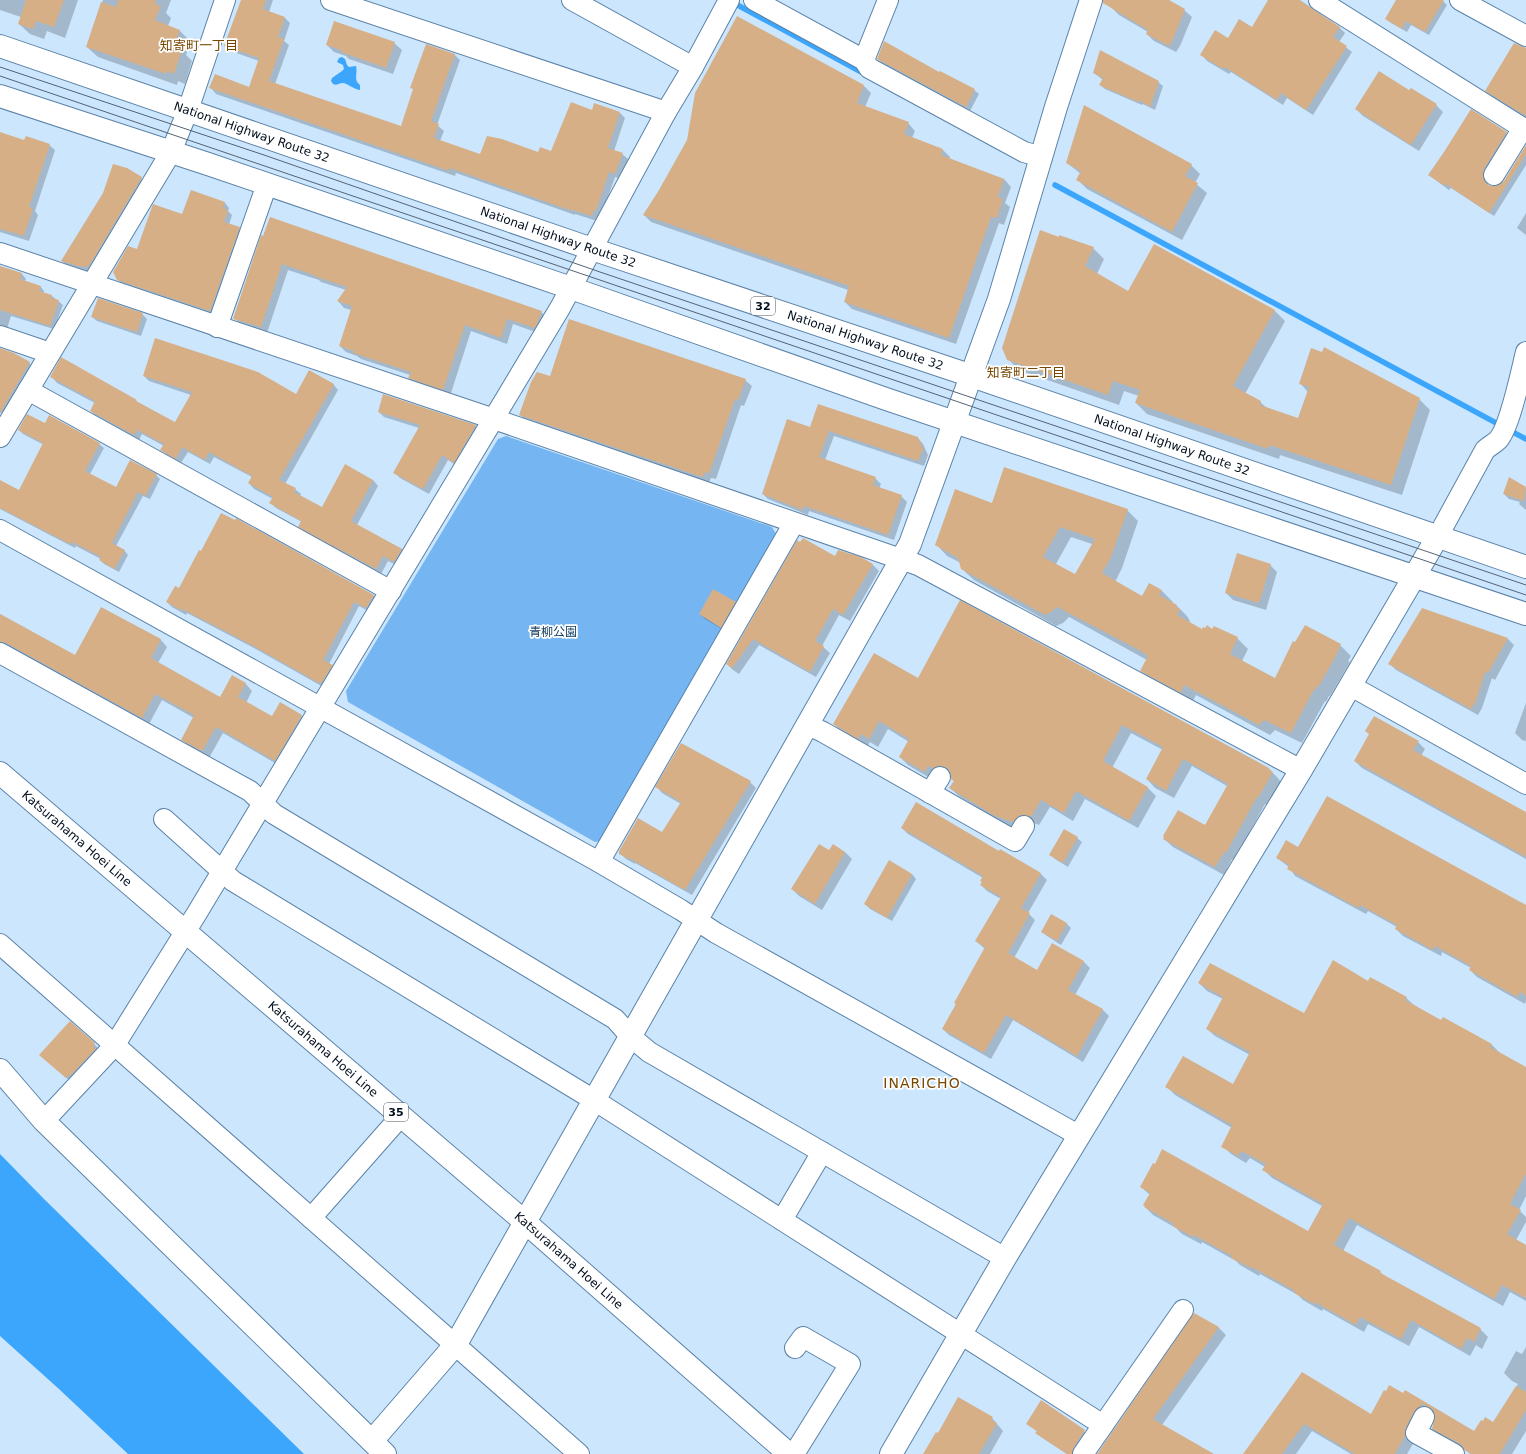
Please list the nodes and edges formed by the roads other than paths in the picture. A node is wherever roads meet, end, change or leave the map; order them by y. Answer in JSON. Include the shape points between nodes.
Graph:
{"nodes":[{"id":1,"x":225,"y":0,"type":"edge"},
{"id":2,"x":331,"y":0,"type":"edge"},
{"id":3,"x":572,"y":0,"type":"edge"},
{"id":4,"x":754,"y":0,"type":"edge"},
{"id":5,"x":888,"y":0,"type":"edge"},
{"id":6,"x":1090,"y":0,"type":"edge"},
{"id":7,"x":1320,"y":0,"type":"edge"},
{"id":8,"x":1460,"y":0,"type":"edge"},
{"id":9,"x":727,"y":5,"type":"edge"},
{"id":10,"x":1526,"y":36,"type":"edge"},
{"id":11,"x":0,"y":46,"type":"edge"},
{"id":12,"x":864,"y":60,"type":"junction"},
{"id":13,"x":693,"y":67,"type":"junction"},
{"id":14,"x":0,"y":96,"type":"edge"},
{"id":15,"x":188,"y":110,"type":"junction"},
{"id":16,"x":666,"y":112,"type":"junction"},
{"id":17,"x":1524,"y":129,"type":"edge"},
{"id":18,"x":171,"y":152,"type":"junction"},
{"id":19,"x":1042,"y":157,"type":"junction"},
{"id":20,"x":1494,"y":175,"type":"dead end"},
{"id":21,"x":267,"y":184,"type":"junction"},
{"id":22,"x":592,"y":249,"type":"junction"},
{"id":23,"x":0,"y":253,"type":"edge"},
{"id":24,"x":91,"y":284,"type":"junction"},
{"id":25,"x":571,"y":288,"type":"junction"},
{"id":26,"x":217,"y":327,"type":"junction"},
{"id":27,"x":0,"y":336,"type":"edge"},
{"id":28,"x":1526,"y":352,"type":"edge"},
{"id":29,"x":50,"y":353,"type":"junction"},
{"id":30,"x":972,"y":376,"type":"junction"},
{"id":31,"x":28,"y":390,"type":"junction"},
{"id":32,"x":494,"y":419,"type":"junction"},
{"id":33,"x":955,"y":422,"type":"junction"},
{"id":34,"x":3,"y":425,"type":"edge"},
{"id":35,"x":794,"y":523,"type":"junction"},
{"id":36,"x":0,"y":530,"type":"edge"},
{"id":37,"x":1438,"y":536,"type":"junction"},
{"id":38,"x":903,"y":559,"type":"junction"},
{"id":39,"x":1526,"y":567,"type":"edge"},
{"id":40,"x":1416,"y":576,"type":"junction"},
{"id":41,"x":391,"y":591,"type":"junction"},
{"id":42,"x":1526,"y":614,"type":"edge"},
{"id":43,"x":0,"y":653,"type":"edge"},
{"id":44,"x":1351,"y":686,"type":"junction"},
{"id":45,"x":321,"y":708,"type":"junction"},
{"id":46,"x":808,"y":725,"type":"junction"},
{"id":47,"x":1301,"y":770,"type":"junction"},
{"id":48,"x":0,"y":773,"type":"edge"},
{"id":49,"x":1526,"y":784,"type":"edge"},
{"id":50,"x":263,"y":802,"type":"junction"},
{"id":51,"x":164,"y":819,"type":"dead end"},
{"id":52,"x":1024,"y":826,"type":"dead end"},
{"id":53,"x":599,"y":862,"type":"junction"},
{"id":54,"x":222,"y":871,"type":"junction"},
{"id":55,"x":697,"y":920,"type":"junction"},
{"id":56,"x":185,"y":932,"type":"junction"},
{"id":57,"x":0,"y":944,"type":"edge"},
{"id":58,"x":630,"y":1036,"type":"junction"},
{"id":59,"x":114,"y":1046,"type":"junction"},
{"id":60,"x":0,"y":1070,"type":"edge"},
{"id":61,"x":594,"y":1100,"type":"junction"},
{"id":62,"x":401,"y":1116,"type":"junction"},
{"id":63,"x":44,"y":1121,"type":"junction"},
{"id":64,"x":1080,"y":1136,"type":"junction"},
{"id":65,"x":822,"y":1152,"type":"junction"},
{"id":66,"x":311,"y":1218,"type":"junction"},
{"id":67,"x":782,"y":1220,"type":"junction"},
{"id":68,"x":525,"y":1222,"type":"junction"},
{"id":69,"x":1005,"y":1258,"type":"junction"},
{"id":70,"x":1183,"y":1310,"type":"dead end"},
{"id":71,"x":960,"y":1334,"type":"junction"},
{"id":72,"x":456,"y":1344,"type":"junction"},
{"id":73,"x":795,"y":1348,"type":"dead end"},
{"id":74,"x":1424,"y":1417,"type":"dead end"},
{"id":75,"x":1103,"y":1425,"type":"junction"},
{"id":76,"x":378,"y":1447,"type":"edge"},
{"id":77,"x":579,"y":1454,"type":"edge"},
{"id":78,"x":790,"y":1454,"type":"edge"},
{"id":79,"x":794,"y":1454,"type":"edge"},
{"id":80,"x":891,"y":1454,"type":"edge"},
{"id":81,"x":1083,"y":1454,"type":"edge"},
{"id":82,"x":1454,"y":1454,"type":"edge"}],
"edges":[{"from":1,"to":15,"type":"street"},
{"from":2,"to":16,"type":"street"},
{"from":3,"to":13,"type":"street"},
{"from":4,"to":12,"type":"street"},
{"from":5,"to":12,"type":"street"},
{"from":6,"to":19,"type":"main road"},
{"from":7,"to":17,"type":"street"},
{"from":8,"to":10,"type":"street"},
{"from":9,"to":13,"type":"street"},
{"from":11,"to":15,"type":"main road","name":"National Highway Route 32","number":"32"},
{"from":12,"to":19,"type":"street","via":[[869,68],[1024,152]]},
{"from":13,"to":16,"type":"street"},
{"from":14,"to":18,"type":"main road"},
{"from":15,"to":18,"type":"street"},
{"from":15,"to":22,"type":"main road","name":"National Highway Route 32","number":"32"},
{"from":16,"to":22,"type":"street"},
{"from":17,"to":20,"type":"street"},
{"from":18,"to":21,"type":"main road"},
{"from":18,"to":24,"type":"street"},
{"from":19,"to":30,"type":"main road","via":[[999,299]]},
{"from":21,"to":25,"type":"main road"},
{"from":21,"to":26,"type":"street"},
{"from":22,"to":25,"type":"street"},
{"from":22,"to":30,"type":"main road","name":"National Highway Route 32","number":"32"},
{"from":23,"to":24,"type":"street"},
{"from":24,"to":26,"type":"street"},
{"from":24,"to":29,"type":"street"},
{"from":25,"to":32,"type":"street"},
{"from":25,"to":33,"type":"main road"},
{"from":26,"to":32,"type":"street"},
{"from":27,"to":29,"type":"street"},
{"from":28,"to":37,"type":"street","via":[[1505,426],[1498,440],[1486,450]]},
{"from":29,"to":31,"type":"street"},
{"from":30,"to":33,"type":"main road"},
{"from":30,"to":37,"type":"main road","name":"National Highway Route 32","number":"32"},
{"from":31,"to":34,"type":"street"},
{"from":31,"to":41,"type":"street"},
{"from":32,"to":35,"type":"street"},
{"from":32,"to":41,"type":"street"},
{"from":33,"to":38,"type":"main road"},
{"from":33,"to":40,"type":"main road"},
{"from":35,"to":38,"type":"street"},
{"from":35,"to":53,"type":"street"},
{"from":36,"to":45,"type":"street"},
{"from":37,"to":39,"type":"main road","name":"National Highway Route 32","number":"32"},
{"from":37,"to":40,"type":"main road"},
{"from":38,"to":46,"type":"main road"},
{"from":38,"to":47,"type":"street","via":[[926,568]]},
{"from":40,"to":42,"type":"main road"},
{"from":40,"to":44,"type":"main road"},
{"from":41,"to":45,"type":"street"},
{"from":43,"to":50,"type":"street","via":[[250,791]]},
{"from":44,"to":47,"type":"main road"},
{"from":44,"to":49,"type":"street"},
{"from":45,"to":50,"type":"street"},
{"from":45,"to":53,"type":"street"},
{"from":46,"to":52,"type":"street","via":[[935,785],[1015,841]]},
{"from":46,"to":55,"type":"main road"},
{"from":47,"to":64,"type":"main road"},
{"from":48,"to":56,"type":"main road","name":"Katsurahama Hoei Line","number":"35"},
{"from":50,"to":54,"type":"street"},
{"from":50,"to":58,"type":"street","via":[[274,814],[615,1019]]},
{"from":51,"to":54,"type":"street"},
{"from":53,"to":55,"type":"street"},
{"from":54,"to":56,"type":"street"},
{"from":54,"to":61,"type":"street","via":[[233,881]]},
{"from":55,"to":58,"type":"main road"},
{"from":55,"to":64,"type":"street","via":[[716,934]]},
{"from":56,"to":59,"type":"street"},
{"from":56,"to":62,"type":"main road","name":"Katsurahama Hoei Line","number":"35"},
{"from":57,"to":59,"type":"street"},
{"from":58,"to":61,"type":"main road"},
{"from":58,"to":65,"type":"street","via":[[649,1052]]},
{"from":59,"to":63,"type":"street"},
{"from":59,"to":66,"type":"street"},
{"from":60,"to":63,"type":"main road"},
{"from":61,"to":67,"type":"street"},
{"from":61,"to":68,"type":"main road"},
{"from":62,"to":66,"type":"street"},
{"from":62,"to":68,"type":"main road","name":"Katsurahama Hoei Line","number":"35"},
{"from":63,"to":76,"type":"main road"},
{"from":64,"to":69,"type":"main road"},
{"from":65,"to":67,"type":"street"},
{"from":65,"to":69,"type":"street"},
{"from":66,"to":72,"type":"street"},
{"from":67,"to":71,"type":"street"},
{"from":68,"to":72,"type":"main road"},
{"from":68,"to":78,"type":"main road","name":"Katsurahama Hoei Line","number":"35"},
{"from":69,"to":71,"type":"main road"},
{"from":70,"to":75,"type":"street"},
{"from":71,"to":75,"type":"street"},
{"from":71,"to":80,"type":"main road"},
{"from":72,"to":76,"type":"main road"},
{"from":72,"to":77,"type":"street"},
{"from":73,"to":79,"type":"street","via":[[803,1337],[850,1364]]},
{"from":74,"to":82,"type":"street","via":[[1416,1433]]},
{"from":75,"to":81,"type":"street"}]}
